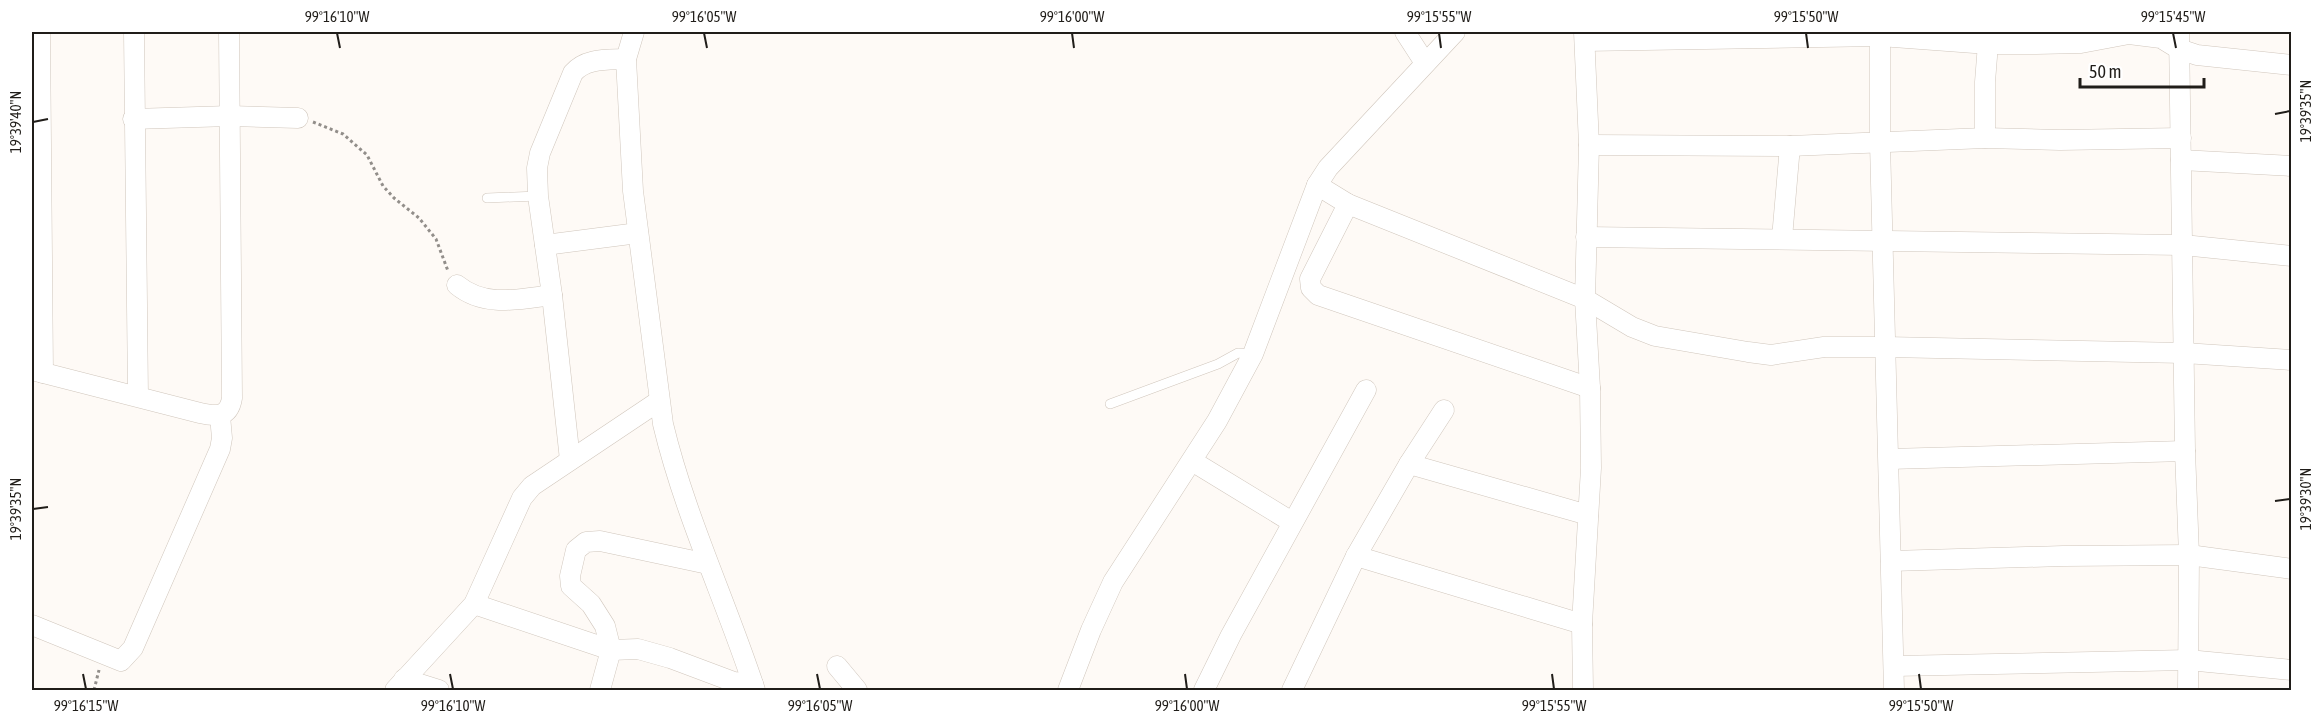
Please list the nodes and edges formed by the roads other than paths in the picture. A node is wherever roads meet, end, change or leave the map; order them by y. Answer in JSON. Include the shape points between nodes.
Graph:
{"nodes":[{"id":1,"x":40,"y":32,"type":"edge"},
{"id":2,"x":134,"y":32,"type":"edge"},
{"id":3,"x":229,"y":32,"type":"edge"},
{"id":4,"x":634,"y":32,"type":"edge"},
{"id":5,"x":1405,"y":32,"type":"edge"},
{"id":6,"x":1455,"y":32,"type":"edge"},
{"id":7,"x":1880,"y":34,"type":"edge"},
{"id":8,"x":1585,"y":36,"type":"edge"},
{"id":9,"x":2179,"y":40,"type":"edge"},
{"id":10,"x":1988,"y":44,"type":"junction"},
{"id":11,"x":626,"y":59,"type":"junction"},
{"id":12,"x":1425,"y":63,"type":"junction"},
{"id":13,"x":2292,"y":65,"type":"edge"},
{"id":14,"x":230,"y":116,"type":"junction"},
{"id":15,"x":298,"y":118,"type":"road end"},
{"id":16,"x":134,"y":119,"type":"junction"},
{"id":17,"x":1985,"y":138,"type":"junction"},
{"id":18,"x":2181,"y":138,"type":"junction"},
{"id":19,"x":1880,"y":143,"type":"junction"},
{"id":20,"x":1589,"y":145,"type":"junction"},
{"id":21,"x":1790,"y":146,"type":"junction"},
{"id":22,"x":2181,"y":160,"type":"junction"},
{"id":23,"x":2292,"y":166,"type":"edge"},
{"id":24,"x":1317,"y":185,"type":"junction"},
{"id":25,"x":538,"y":196,"type":"junction"},
{"id":26,"x":487,"y":198,"type":"dead end"},
{"id":27,"x":1348,"y":204,"type":"junction"},
{"id":28,"x":638,"y":233,"type":"junction"},
{"id":29,"x":1586,"y":237,"type":"junction"},
{"id":30,"x":1782,"y":238,"type":"junction"},
{"id":31,"x":1883,"y":239,"type":"junction"},
{"id":32,"x":545,"y":245,"type":"junction"},
{"id":33,"x":2183,"y":245,"type":"junction"},
{"id":34,"x":2292,"y":256,"type":"edge"},
{"id":35,"x":458,"y":285,"type":"road end"},
{"id":36,"x":552,"y":295,"type":"junction"},
{"id":37,"x":1585,"y":299,"type":"junction"},
{"id":38,"x":1886,"y":347,"type":"junction"},
{"id":39,"x":2184,"y":353,"type":"junction"},
{"id":40,"x":1253,"y":354,"type":"junction"},
{"id":41,"x":2292,"y":360,"type":"edge"},
{"id":42,"x":37,"y":372,"type":"edge"},
{"id":43,"x":1590,"y":388,"type":"junction"},
{"id":44,"x":1366,"y":390,"type":"dead end"},
{"id":45,"x":138,"y":396,"type":"junction"},
{"id":46,"x":660,"y":401,"type":"junction"},
{"id":47,"x":1110,"y":404,"type":"dead end"},
{"id":48,"x":1444,"y":410,"type":"dead end"},
{"id":49,"x":220,"y":416,"type":"junction"},
{"id":50,"x":2185,"y":451,"type":"junction"},
{"id":51,"x":1889,"y":459,"type":"junction"},
{"id":52,"x":570,"y":460,"type":"junction"},
{"id":53,"x":1192,"y":460,"type":"junction"},
{"id":54,"x":1409,"y":464,"type":"junction"},
{"id":55,"x":1588,"y":515,"type":"junction"},
{"id":56,"x":1292,"y":522,"type":"junction"},
{"id":57,"x":2189,"y":555,"type":"junction"},
{"id":58,"x":1356,"y":556,"type":"junction"},
{"id":59,"x":1891,"y":561,"type":"junction"},
{"id":60,"x":708,"y":564,"type":"junction"},
{"id":61,"x":2292,"y":569,"type":"edge"},
{"id":62,"x":474,"y":604,"type":"junction"},
{"id":63,"x":1582,"y":624,"type":"junction"},
{"id":64,"x":32,"y":625,"type":"edge"},
{"id":65,"x":611,"y":650,"type":"junction"},
{"id":66,"x":2188,"y":660,"type":"junction"},
{"id":67,"x":837,"y":666,"type":"dead end"},
{"id":68,"x":1894,"y":666,"type":"junction"},
{"id":69,"x":2292,"y":670,"type":"edge"},
{"id":70,"x":400,"y":685,"type":"edge"},
{"id":71,"x":754,"y":687,"type":"edge"},
{"id":72,"x":439,"y":690,"type":"edge"},
{"id":73,"x":600,"y":690,"type":"edge"},
{"id":74,"x":857,"y":690,"type":"edge"},
{"id":75,"x":1068,"y":690,"type":"edge"},
{"id":76,"x":1204,"y":690,"type":"edge"},
{"id":77,"x":1292,"y":690,"type":"edge"},
{"id":78,"x":1583,"y":690,"type":"edge"},
{"id":79,"x":1894,"y":690,"type":"edge"},
{"id":80,"x":2188,"y":690,"type":"edge"}],
"edges":[{"from":1,"to":42,"type":"street"},
{"from":2,"to":16,"type":"street"},
{"from":3,"to":14,"type":"street"},
{"from":4,"to":11,"type":"street"},
{"from":5,"to":12,"type":"street"},
{"from":6,"to":12,"type":"street"},
{"from":7,"to":8,"type":"street"},
{"from":7,"to":10,"type":"street"},
{"from":7,"to":19,"type":"street"},
{"from":8,"to":20,"type":"street"},
{"from":9,"to":10,"type":"street","via":[[2129,34],[2081,43]]},
{"from":9,"to":13,"type":"street","via":[[2219,58]]},
{"from":9,"to":18,"type":"street"},
{"from":10,"to":17,"type":"street"},
{"from":11,"to":25,"type":"street","via":[[580,64],[573,73],[540,153]]},
{"from":11,"to":28,"type":"street"},
{"from":12,"to":24,"type":"street","via":[[1328,168]]},
{"from":14,"to":15,"type":"street"},
{"from":14,"to":16,"type":"street"},
{"from":14,"to":49,"type":"street","via":[[232,398],[228,410]]},
{"from":16,"to":45,"type":"street"},
{"from":17,"to":18,"type":"street"},
{"from":17,"to":19,"type":"street"},
{"from":18,"to":22,"type":"street"},
{"from":19,"to":21,"type":"street"},
{"from":19,"to":31,"type":"street"},
{"from":20,"to":21,"type":"street"},
{"from":20,"to":29,"type":"street"},
{"from":21,"to":30,"type":"street"},
{"from":22,"to":23,"type":"street"},
{"from":22,"to":33,"type":"street"},
{"from":24,"to":27,"type":"street"},
{"from":24,"to":40,"type":"street"},
{"from":25,"to":26,"type":"lane"},
{"from":25,"to":32,"type":"street"},
{"from":27,"to":37,"type":"street"},
{"from":27,"to":43,"type":"street","via":[[1310,279],[1311,288],[1318,295]]},
{"from":28,"to":32,"type":"street"},
{"from":28,"to":46,"type":"street"},
{"from":29,"to":30,"type":"street"},
{"from":29,"to":37,"type":"street"},
{"from":30,"to":31,"type":"street"},
{"from":31,"to":33,"type":"street"},
{"from":31,"to":38,"type":"street"},
{"from":32,"to":36,"type":"street"},
{"from":33,"to":34,"type":"street"},
{"from":33,"to":39,"type":"street"},
{"from":35,"to":36,"type":"street","via":[[483,299]]},
{"from":36,"to":52,"type":"street"},
{"from":37,"to":38,"type":"street","via":[[1655,336],[1748,352],[1771,355],[1824,347]]},
{"from":37,"to":43,"type":"street"},
{"from":38,"to":39,"type":"street"},
{"from":38,"to":51,"type":"street"},
{"from":39,"to":41,"type":"street"},
{"from":39,"to":50,"type":"street"},
{"from":40,"to":47,"type":"lane","via":[[1238,353]]},
{"from":40,"to":53,"type":"street"},
{"from":42,"to":45,"type":"street"},
{"from":43,"to":55,"type":"street"},
{"from":44,"to":56,"type":"street"},
{"from":45,"to":49,"type":"street"},
{"from":46,"to":52,"type":"street"},
{"from":46,"to":60,"type":"street","via":[[670,453]]},
{"from":48,"to":54,"type":"street"},
{"from":49,"to":64,"type":"street","via":[[220,449],[133,648],[121,661]]},
{"from":50,"to":51,"type":"street"},
{"from":50,"to":57,"type":"street"},
{"from":51,"to":59,"type":"street"},
{"from":52,"to":62,"type":"street","via":[[532,486],[522,498]]},
{"from":53,"to":56,"type":"street"},
{"from":53,"to":75,"type":"street","via":[[1113,582]]},
{"from":54,"to":55,"type":"street"},
{"from":54,"to":58,"type":"street"},
{"from":55,"to":63,"type":"street"},
{"from":56,"to":76,"type":"street"},
{"from":57,"to":59,"type":"street"},
{"from":57,"to":61,"type":"street"},
{"from":57,"to":66,"type":"street"},
{"from":58,"to":63,"type":"street"},
{"from":58,"to":77,"type":"street"},
{"from":59,"to":68,"type":"street"},
{"from":60,"to":65,"type":"street","via":[[600,541],[580,546],[571,568],[572,586],[599,614]]},
{"from":60,"to":71,"type":"street"},
{"from":62,"to":65,"type":"street"},
{"from":62,"to":70,"type":"street"},
{"from":63,"to":78,"type":"street"},
{"from":65,"to":71,"type":"street","via":[[638,649]]},
{"from":65,"to":73,"type":"street"},
{"from":66,"to":68,"type":"street"},
{"from":66,"to":69,"type":"street"},
{"from":66,"to":80,"type":"street"},
{"from":67,"to":74,"type":"street"},
{"from":68,"to":79,"type":"street"},
{"from":70,"to":72,"type":"street"}]}
